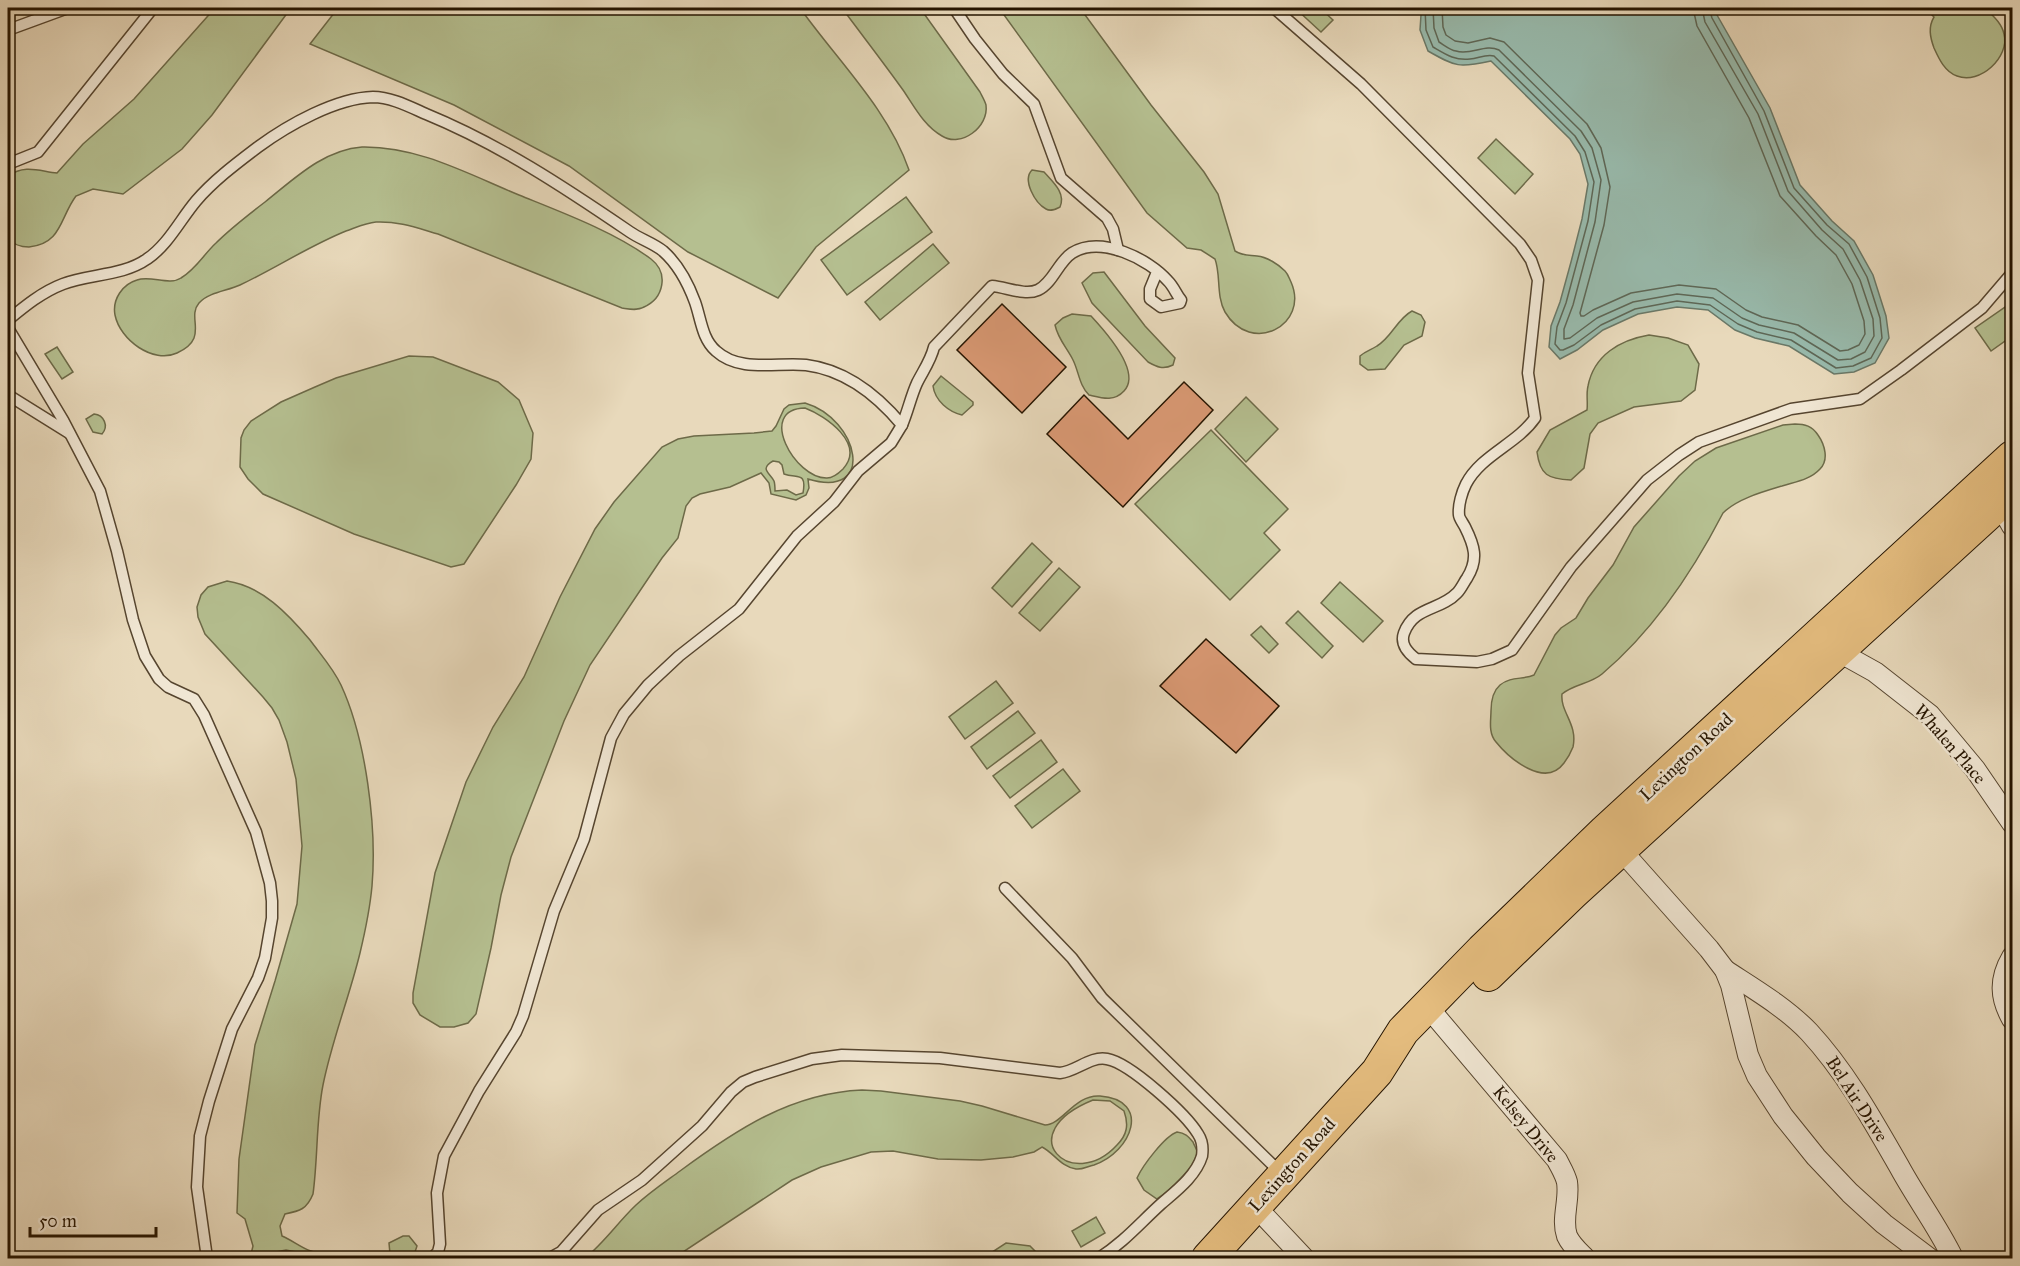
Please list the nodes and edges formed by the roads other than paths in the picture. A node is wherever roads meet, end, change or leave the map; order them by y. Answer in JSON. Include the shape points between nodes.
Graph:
{"nodes":[{"id":1,"x":68,"y":8,"type":"edge"},
{"id":2,"x":153,"y":8,"type":"edge"},
{"id":3,"x":954,"y":8,"type":"edge"},
{"id":4,"x":1274,"y":8,"type":"edge"},
{"id":5,"x":8,"y":30,"type":"edge"},
{"id":6,"x":8,"y":164,"type":"edge"},
{"id":7,"x":1118,"y":250,"type":"junction"},
{"id":8,"x":1157,"y":272,"type":"dead end"},
{"id":9,"x":2013,"y":273,"type":"edge"},
{"id":10,"x":11,"y":317,"type":"edge"},
{"id":11,"x":9,"y":332,"type":"edge"},
{"id":12,"x":8,"y":395,"type":"edge"},
{"id":13,"x":902,"y":425,"type":"junction"},
{"id":14,"x":70,"y":434,"type":"junction"},
{"id":15,"x":2013,"y":457,"type":"edge"},
{"id":16,"x":2003,"y":501,"type":"edge"},
{"id":17,"x":1827,"y":645,"type":"junction"},
{"id":18,"x":2013,"y":823,"type":"edge"},
{"id":19,"x":1613,"y":840,"type":"junction"},
{"id":20,"x":1005,"y":888,"type":"dead end"},
{"id":21,"x":2013,"y":957,"type":"edge"},
{"id":22,"x":1725,"y":970,"type":"junction"},
{"id":23,"x":1434,"y":1014,"type":"junction"},
{"id":24,"x":2013,"y":1019,"type":"edge"},
{"id":25,"x":1283,"y":1176,"type":"junction"},
{"id":26,"x":1255,"y":1206,"type":"junction"},
{"id":27,"x":207,"y":1258,"type":"edge"},
{"id":28,"x":432,"y":1258,"type":"edge"},
{"id":29,"x":550,"y":1258,"type":"edge"},
{"id":30,"x":1099,"y":1258,"type":"edge"},
{"id":31,"x":1208,"y":1258,"type":"edge"},
{"id":32,"x":1304,"y":1258,"type":"edge"},
{"id":33,"x":1585,"y":1258,"type":"edge"},
{"id":34,"x":1929,"y":1258,"type":"edge"},
{"id":35,"x":1953,"y":1258,"type":"edge"}],
"edges":[{"from":1,"to":5,"type":"lane"},
{"from":2,"to":6,"type":"lane","via":[[38,152]]},
{"from":3,"to":7,"type":"lane","via":[[1003,74],[1034,104],[1061,178],[1107,218]]},
{"from":4,"to":9,"type":"lane","via":[[1362,84],[1520,244],[1538,280],[1528,373],[1535,418],[1466,482],[1459,516],[1473,542],[1474,567],[1457,593],[1408,622],[1402,639],[1416,659],[1477,662],[1512,651],[1571,567],[1647,480],[1679,455],[1699,442],[1791,409],[1860,399],[1982,308]]},
{"from":7,"to":8,"type":"lane"},
{"from":7,"to":13,"type":"lane","via":[[1103,246],[1074,252],[1037,290],[992,286],[934,347]]},
{"from":10,"to":11,"type":"lane"},
{"from":10,"to":13,"type":"lane","via":[[42,293],[62,284],[149,258],[210,186],[297,122],[357,99],[379,98],[451,124],[506,152],[663,251],[687,281],[708,345],[720,355],[734,362],[810,365],[844,376],[868,390]]},
{"from":11,"to":14,"type":"lane"},
{"from":12,"to":14,"type":"lane"},
{"from":13,"to":28,"type":"lane","via":[[891,443],[858,471],[834,501],[797,536],[747,601],[679,656],[624,714],[611,738],[584,839],[554,911],[524,1016],[444,1156],[437,1193],[440,1244]]},
{"from":14,"to":27,"type":"lane","via":[[100,491],[145,656],[159,679],[194,699],[204,715],[256,832],[270,883],[272,918],[265,958],[232,1029],[200,1136],[197,1186]]},
{"from":15,"to":16,"type":"main road","name":"Lexington Road"},
{"from":16,"to":17,"type":"main road","name":"Lexington Road"},
{"from":17,"to":18,"type":"street","name":"Whalen Place","via":[[1875,672],[1930,715]]},
{"from":17,"to":19,"type":"main road","name":"Lexington Road"},
{"from":19,"to":22,"type":"street","name":"Bel Air Drive"},
{"from":19,"to":23,"type":"main road","name":"Lexington Road","via":[[1546,887]]},
{"from":20,"to":25,"type":"lane","via":[[1072,958],[1102,998]]},
{"from":21,"to":24,"type":"street","via":[[2002,987],[2002,998]]},
{"from":22,"to":34,"type":"street","name":"Bel Air Drive","via":[[1748,1055],[1783,1116],[1850,1193]]},
{"from":22,"to":35,"type":"street","name":"Bel Air Drive","via":[[1790,1015],[1824,1050],[1856,1094]]},
{"from":23,"to":25,"type":"main road","name":"Lexington Road","via":[[1403,1030],[1377,1072]]},
{"from":23,"to":33,"type":"street","name":"Kelsey Drive","via":[[1557,1160],[1568,1184],[1567,1235]]},
{"from":25,"to":26,"type":"main road","name":"Lexington Road"},
{"from":26,"to":31,"type":"main road","name":"Lexington Road"},
{"from":26,"to":32,"type":"street"},
{"from":29,"to":30,"type":"lane","via":[[561,1252],[598,1210],[649,1174],[702,1126],[743,1082],[812,1059],[842,1055],[939,1058],[1060,1073],[1104,1058],[1143,1079],[1188,1120],[1199,1134],[1203,1152],[1196,1169],[1177,1190]]}]}
